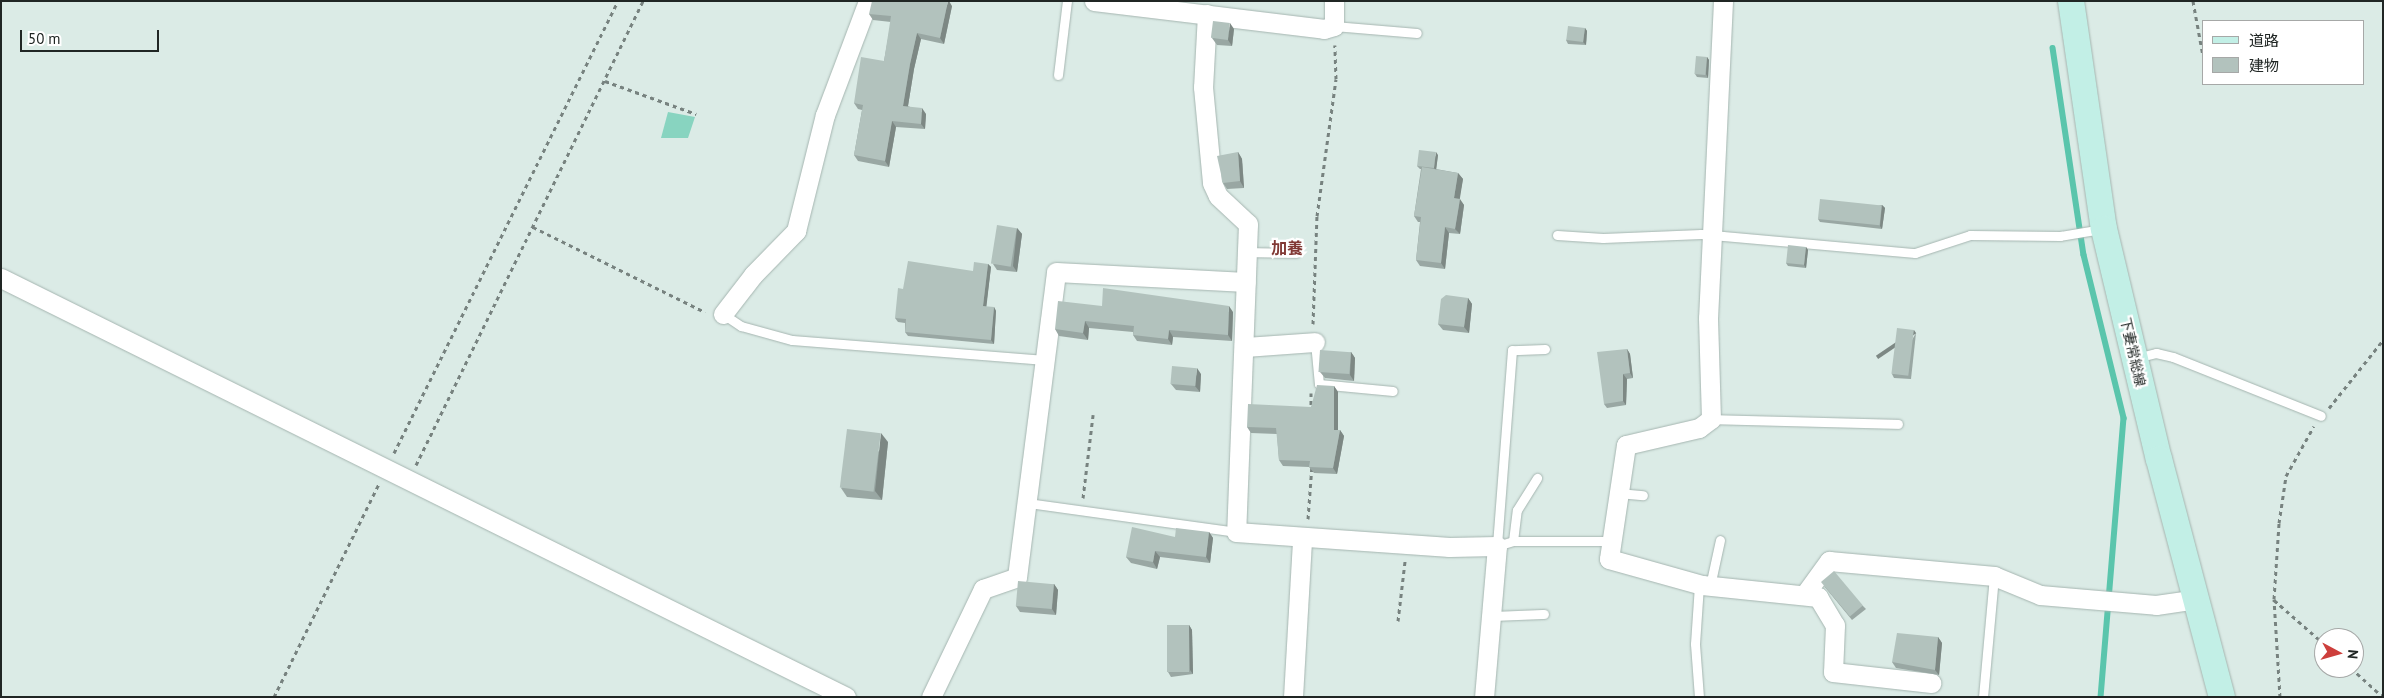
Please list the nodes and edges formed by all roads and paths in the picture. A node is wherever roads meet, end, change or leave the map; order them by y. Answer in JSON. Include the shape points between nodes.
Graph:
{"nodes":[{"id":1,"x":618,"y":1,"type":"edge"},
{"id":2,"x":643,"y":1,"type":"edge"},
{"id":3,"x":868,"y":1,"type":"edge"},
{"id":4,"x":1067,"y":1,"type":"edge"},
{"id":5,"x":1094,"y":1,"type":"edge"},
{"id":6,"x":1334,"y":1,"type":"edge"},
{"id":7,"x":1723,"y":1,"type":"edge"},
{"id":8,"x":2071,"y":1,"type":"edge"},
{"id":9,"x":2194,"y":1,"type":"edge"},
{"id":10,"x":1206,"y":14,"type":"junction"},
{"id":11,"x":1331,"y":27,"type":"junction"},
{"id":12,"x":1417,"y":33,"type":"dead end"},
{"id":13,"x":2202,"y":50,"type":"edge"},
{"id":14,"x":1058,"y":75,"type":"dead end"},
{"id":15,"x":604,"y":81,"type":"junction"},
{"id":16,"x":696,"y":114,"type":"dead end"},
{"id":17,"x":1317,"y":216,"type":"dead end"},
{"id":18,"x":533,"y":227,"type":"junction"},
{"id":19,"x":2098,"y":230,"type":"junction"},
{"id":20,"x":1557,"y":235,"type":"dead end"},
{"id":21,"x":1714,"y":235,"type":"junction"},
{"id":22,"x":1247,"y":252,"type":"junction"},
{"id":23,"x":1296,"y":253,"type":"dead end"},
{"id":24,"x":1,"y":278,"type":"edge"},
{"id":25,"x":1246,"y":282,"type":"junction"},
{"id":26,"x":724,"y":314,"type":"junction"},
{"id":27,"x":2383,"y":340,"type":"edge"},
{"id":28,"x":1316,"y":342,"type":"joint"},
{"id":29,"x":1244,"y":347,"type":"junction"},
{"id":30,"x":1545,"y":349,"type":"dead end"},
{"id":31,"x":2134,"y":359,"type":"junction"},
{"id":32,"x":1044,"y":360,"type":"junction"},
{"id":33,"x":1394,"y":392,"type":"dead end"},
{"id":34,"x":1093,"y":414,"type":"dead end"},
{"id":35,"x":2321,"y":416,"type":"junction"},
{"id":36,"x":1711,"y":419,"type":"junction"},
{"id":37,"x":1898,"y":424,"type":"dead end"},
{"id":38,"x":387,"y":468,"type":"junction"},
{"id":39,"x":1537,"y":478,"type":"dead end"},
{"id":40,"x":410,"y":479,"type":"junction"},
{"id":41,"x":1618,"y":493,"type":"junction"},
{"id":42,"x":1643,"y":495,"type":"dead end"},
{"id":43,"x":1028,"y":503,"type":"junction"},
{"id":44,"x":1082,"y":512,"type":"junction"},
{"id":45,"x":1236,"y":532,"type":"junction"},
{"id":46,"x":1302,"y":539,"type":"junction"},
{"id":47,"x":1720,"y":540,"type":"dead end"},
{"id":48,"x":1612,"y":541,"type":"junction"},
{"id":49,"x":1505,"y":544,"type":"junction"},
{"id":50,"x":1408,"y":545,"type":"junction"},
{"id":51,"x":1994,"y":576,"type":"junction"},
{"id":52,"x":1704,"y":585,"type":"junction"},
{"id":53,"x":1805,"y":594,"type":"junction"},
{"id":54,"x":2197,"y":599,"type":"junction"},
{"id":55,"x":2274,"y":599,"type":"junction"},
{"id":56,"x":1544,"y":614,"type":"dead end"},
{"id":57,"x":1491,"y":616,"type":"junction"},
{"id":58,"x":1398,"y":621,"type":"dead end"},
{"id":59,"x":2314,"y":635,"type":"edge"},
{"id":60,"x":2361,"y":678,"type":"edge"},
{"id":61,"x":1931,"y":683,"type":"dead end"},
{"id":62,"x":274,"y":697,"type":"edge"},
{"id":63,"x":846,"y":697,"type":"edge"},
{"id":64,"x":931,"y":697,"type":"edge"},
{"id":65,"x":1293,"y":697,"type":"edge"},
{"id":66,"x":1484,"y":697,"type":"edge"},
{"id":67,"x":1699,"y":697,"type":"edge"},
{"id":68,"x":1983,"y":697,"type":"edge"},
{"id":69,"x":2222,"y":697,"type":"edge"},
{"id":70,"x":2280,"y":697,"type":"edge"},
{"id":71,"x":2383,"y":697,"type":"edge"}],
"edges":[{"from":1,"to":38,"type":"path"},
{"from":2,"to":15,"type":"path"},
{"from":3,"to":26,"type":"street","via":[[825,115],[796,231],[753,274]]},
{"from":4,"to":14,"type":"lane"},
{"from":5,"to":10,"type":"street"},
{"from":6,"to":11,"type":"street"},
{"from":7,"to":21,"type":"street"},
{"from":8,"to":19,"type":"main road","name":"下妻常総線"},
{"from":9,"to":13,"type":"path"},
{"from":10,"to":11,"type":"street"},
{"from":10,"to":22,"type":"street","via":[[1203,87],[1212,183],[1218,196],[1248,224]]},
{"from":11,"to":12,"type":"lane"},
{"from":11,"to":17,"type":"path","via":[[1337,62]]},
{"from":15,"to":16,"type":"path"},
{"from":15,"to":18,"type":"path"},
{"from":18,"to":26,"type":"path","via":[[700,312]]},
{"from":18,"to":40,"type":"path"},
{"from":19,"to":21,"type":"lane","via":[[2074,235],[1970,235],[1915,253]]},
{"from":19,"to":31,"type":"main road","name":"下妻常総線"},
{"from":20,"to":21,"type":"lane","via":[[1602,238]]},
{"from":21,"to":36,"type":"street","via":[[1708,318]]},
{"from":22,"to":23,"type":"lane"},
{"from":22,"to":25,"type":"street"},
{"from":24,"to":38,"type":"street"},
{"from":25,"to":29,"type":"street"},
{"from":25,"to":32,"type":"street","via":[[1056,272]]},
{"from":26,"to":32,"type":"lane","via":[[741,326],[792,340]]},
{"from":27,"to":35,"type":"path"},
{"from":28,"to":29,"type":"street"},
{"from":28,"to":33,"type":"lane","via":[[1319,384]]},
{"from":29,"to":45,"type":"street"},
{"from":30,"to":49,"type":"lane","via":[[1512,350]]},
{"from":31,"to":35,"type":"lane","via":[[2156,353],[2173,357]]},
{"from":31,"to":54,"type":"main road","name":"下妻常総線"},
{"from":32,"to":43,"type":"street"},
{"from":34,"to":44,"type":"path"},
{"from":35,"to":55,"type":"path","via":[[2294,455],[2286,476]]},
{"from":36,"to":37,"type":"lane"},
{"from":36,"to":41,"type":"street","via":[[1699,428],[1629,442],[1622,452]]},
{"from":38,"to":40,"type":"street"},
{"from":38,"to":62,"type":"path"},
{"from":39,"to":49,"type":"lane","via":[[1517,510]]},
{"from":40,"to":63,"type":"street"},
{"from":41,"to":42,"type":"lane"},
{"from":41,"to":48,"type":"street"},
{"from":43,"to":44,"type":"lane"},
{"from":43,"to":64,"type":"street","via":[[1017,577],[983,589]]},
{"from":44,"to":45,"type":"lane"},
{"from":45,"to":46,"type":"street"},
{"from":46,"to":50,"type":"street"},
{"from":46,"to":65,"type":"street"},
{"from":47,"to":52,"type":"lane"},
{"from":48,"to":49,"type":"lane"},
{"from":48,"to":52,"type":"street","via":[[1609,558]]},
{"from":49,"to":50,"type":"street"},
{"from":49,"to":57,"type":"street"},
{"from":50,"to":58,"type":"path"},
{"from":51,"to":53,"type":"street","via":[[1829,561]]},
{"from":51,"to":54,"type":"street","via":[[2040,595],[2156,605]]},
{"from":51,"to":68,"type":"lane"},
{"from":52,"to":53,"type":"street"},
{"from":52,"to":67,"type":"lane","via":[[1695,644]]},
{"from":53,"to":61,"type":"street","via":[[1818,597],[1832,614],[1833,672]]},
{"from":54,"to":69,"type":"main road","name":"下妻常総線"},
{"from":55,"to":59,"type":"path"},
{"from":55,"to":70,"type":"path"},
{"from":56,"to":57,"type":"lane"},
{"from":57,"to":66,"type":"street"},
{"from":60,"to":71,"type":"path"}]}
